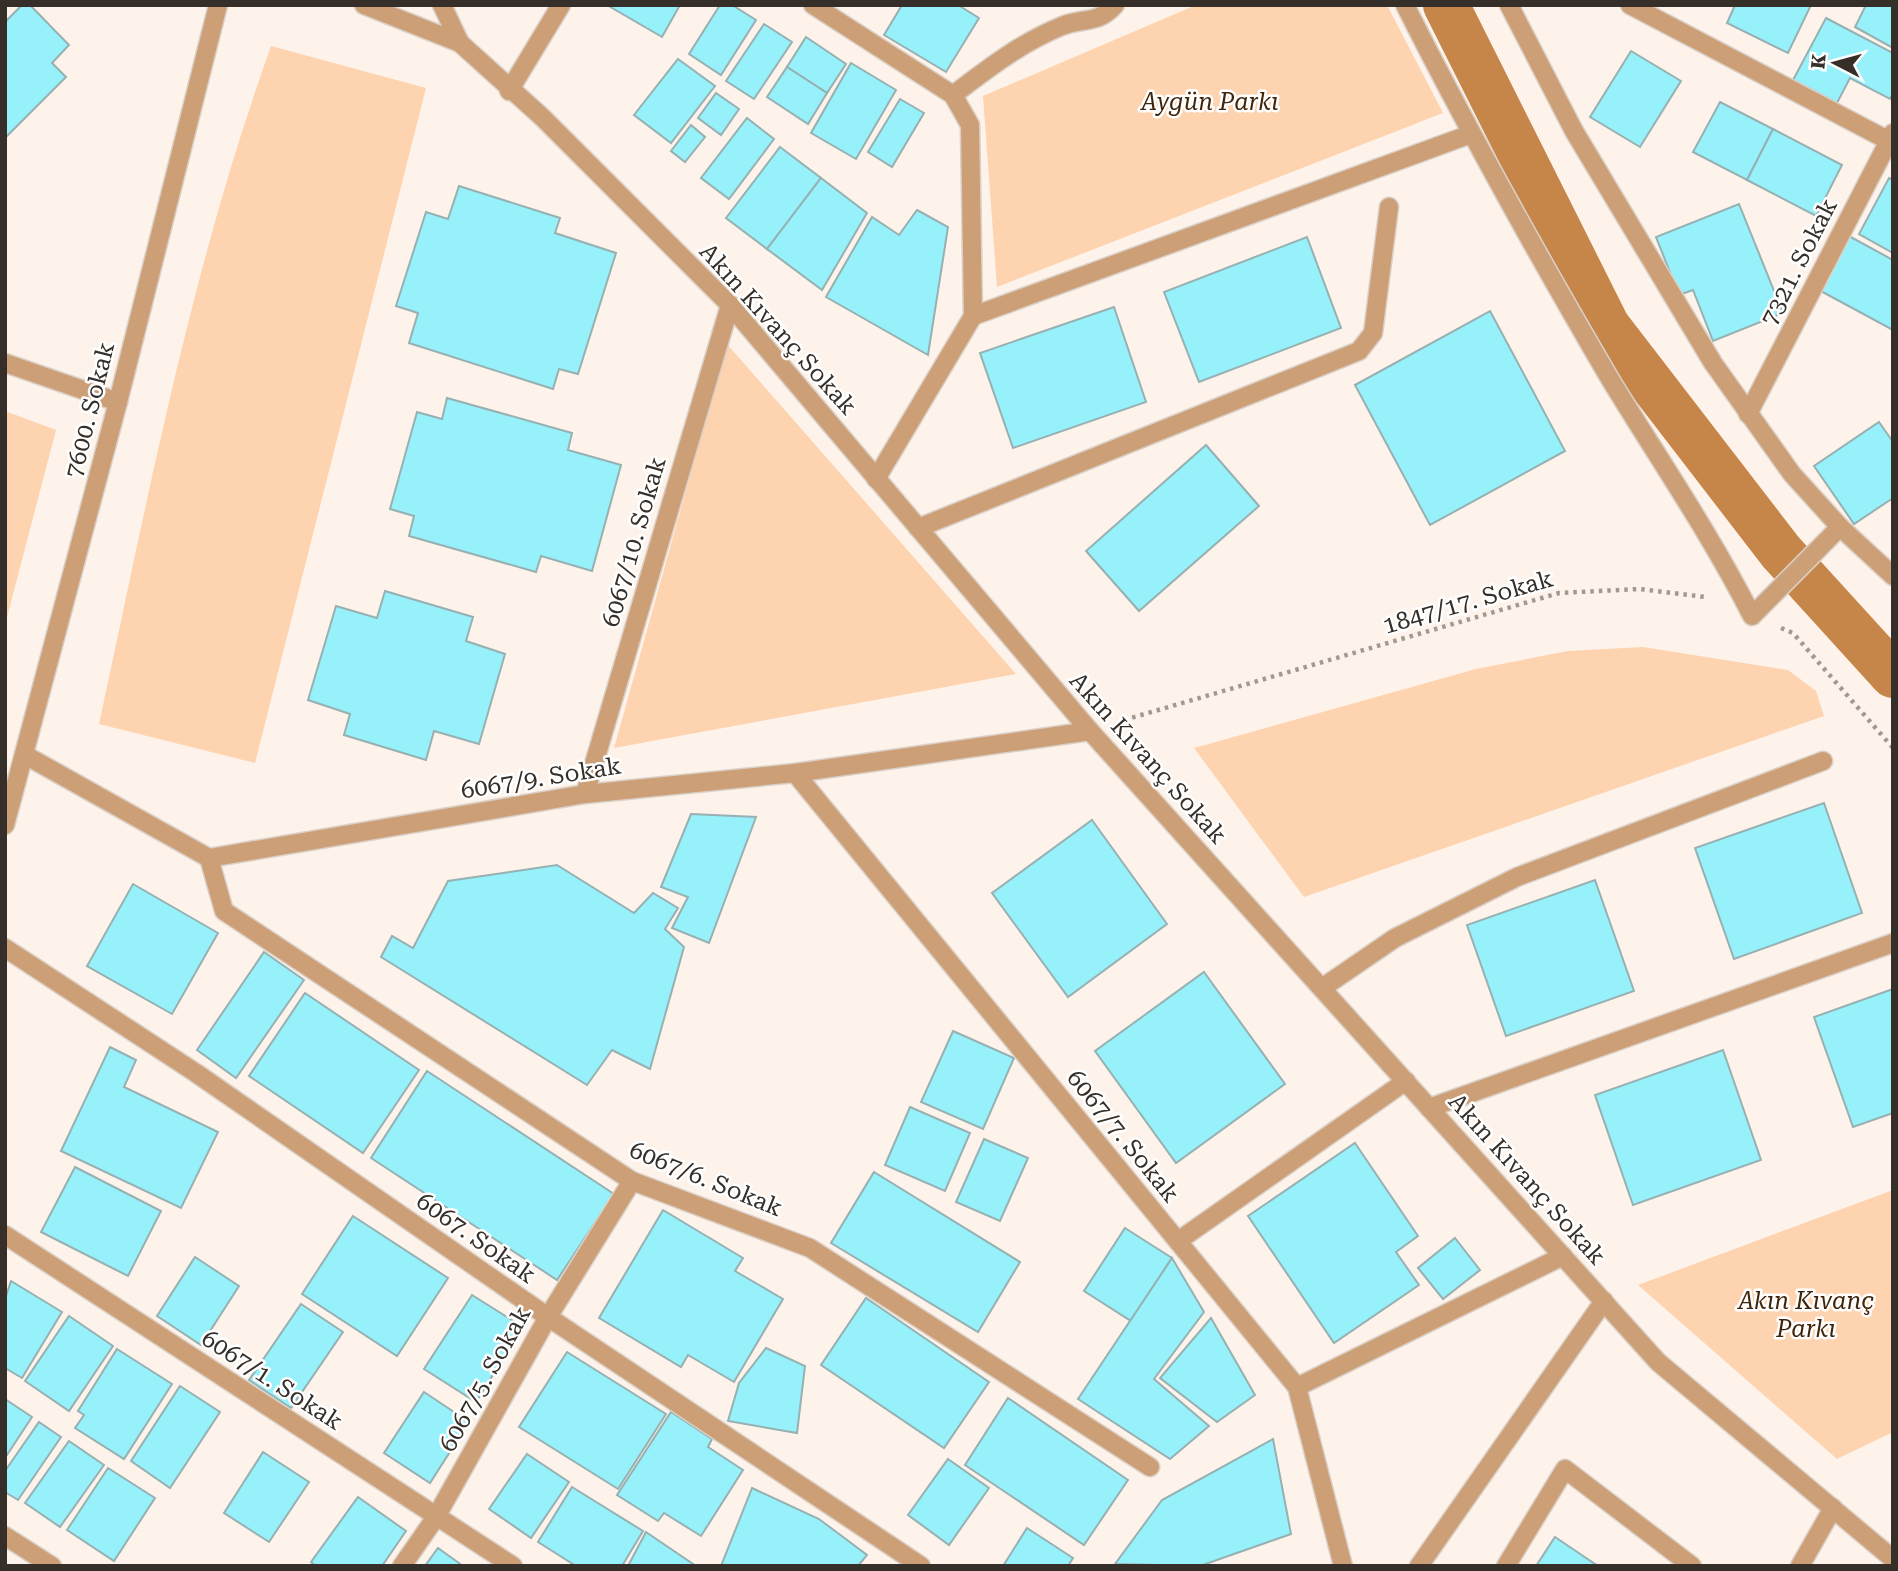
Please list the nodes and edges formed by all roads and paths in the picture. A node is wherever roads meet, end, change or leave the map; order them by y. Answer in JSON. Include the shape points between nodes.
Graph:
{"nodes":[{"id":1,"x":218,"y":5,"type":"edge"},
{"id":2,"x":364,"y":5,"type":"edge"},
{"id":3,"x":442,"y":5,"type":"edge"},
{"id":4,"x":561,"y":5,"type":"edge"},
{"id":5,"x":813,"y":5,"type":"edge"},
{"id":6,"x":1115,"y":5,"type":"edge"},
{"id":7,"x":1405,"y":5,"type":"edge"},
{"id":8,"x":1509,"y":5,"type":"edge"},
{"id":9,"x":1630,"y":5,"type":"edge"},
{"id":10,"x":460,"y":43,"type":"junction"},
{"id":11,"x":509,"y":90,"type":"junction"},
{"id":12,"x":953,"y":95,"type":"junction"},
{"id":13,"x":1471,"y":134,"type":"junction"},
{"id":14,"x":1891,"y":140,"type":"edge"},
{"id":15,"x":1390,"y":207,"type":"dead end"},
{"id":16,"x":730,"y":305,"type":"junction"},
{"id":17,"x":973,"y":316,"type":"junction"},
{"id":18,"x":5,"y":363,"type":"edge"},
{"id":19,"x":118,"y":402,"type":"junction"},
{"id":20,"x":1748,"y":414,"type":"junction"},
{"id":21,"x":876,"y":479,"type":"junction"},
{"id":22,"x":918,"y":527,"type":"junction"},
{"id":23,"x":1835,"y":532,"type":"junction"},
{"id":24,"x":1893,"y":576,"type":"edge"},
{"id":25,"x":1752,"y":616,"type":"junction"},
{"id":26,"x":1090,"y":730,"type":"junction"},
{"id":27,"x":1893,"y":748,"type":"edge"},
{"id":28,"x":25,"y":755,"type":"junction"},
{"id":29,"x":1823,"y":761,"type":"dead end"},
{"id":30,"x":795,"y":773,"type":"junction"},
{"id":31,"x":585,"y":794,"type":"junction"},
{"id":32,"x":5,"y":825,"type":"edge"},
{"id":33,"x":209,"y":858,"type":"junction"},
{"id":34,"x":1893,"y":943,"type":"edge"},
{"id":35,"x":5,"y":948,"type":"edge"},
{"id":36,"x":1322,"y":988,"type":"junction"},
{"id":37,"x":1406,"y":1081,"type":"junction"},
{"id":38,"x":1429,"y":1108,"type":"junction"},
{"id":39,"x":632,"y":1181,"type":"junction"},
{"id":40,"x":5,"y":1235,"type":"edge"},
{"id":41,"x":1178,"y":1241,"type":"junction"},
{"id":42,"x":1563,"y":1256,"type":"junction"},
{"id":43,"x":1604,"y":1301,"type":"junction"},
{"id":44,"x":548,"y":1317,"type":"junction"},
{"id":45,"x":1297,"y":1387,"type":"junction"},
{"id":46,"x":1150,"y":1467,"type":"dead end"},
{"id":47,"x":1833,"y":1508,"type":"junction"},
{"id":48,"x":436,"y":1517,"type":"junction"},
{"id":49,"x":5,"y":1536,"type":"edge"},
{"id":50,"x":1893,"y":1559,"type":"edge"},
{"id":51,"x":52,"y":1566,"type":"edge"},
{"id":52,"x":402,"y":1566,"type":"edge"},
{"id":53,"x":513,"y":1566,"type":"edge"},
{"id":54,"x":921,"y":1566,"type":"edge"},
{"id":55,"x":1343,"y":1566,"type":"edge"},
{"id":56,"x":1419,"y":1566,"type":"edge"},
{"id":57,"x":1506,"y":1566,"type":"edge"},
{"id":58,"x":1692,"y":1566,"type":"edge"},
{"id":59,"x":1800,"y":1566,"type":"edge"}],
"edges":[{"from":1,"to":19,"type":"street","name":"7600. Sokak"},
{"from":2,"to":10,"type":"street","name":"Akın Kıvanç Sokak"},
{"from":3,"to":10,"type":"street"},
{"from":4,"to":11,"type":"street"},
{"from":5,"to":12,"type":"street"},
{"from":6,"to":12,"type":"street","via":[[1104,18],[1064,25],[1005,56]]},
{"from":7,"to":13,"type":"street"},
{"from":8,"to":20,"type":"street","via":[[1574,131]]},
{"from":9,"to":14,"type":"street"},
{"from":10,"to":11,"type":"street","name":"Akın Kıvanç Sokak"},
{"from":11,"to":16,"type":"street","name":"Akın Kıvanç Sokak","via":[[542,117]]},
{"from":12,"to":17,"type":"street","via":[[970,125]]},
{"from":13,"to":17,"type":"street"},
{"from":13,"to":25,"type":"street","via":[[1611,380],[1719,551]]},
{"from":14,"to":20,"type":"street","name":"7321. Sokak"},
{"from":15,"to":22,"type":"street","via":[[1373,333],[1359,351]]},
{"from":16,"to":21,"type":"street","name":"Akın Kıvanç Sokak"},
{"from":16,"to":31,"type":"street","name":"6067/10. Sokak"},
{"from":17,"to":21,"type":"street"},
{"from":18,"to":19,"type":"street"},
{"from":19,"to":28,"type":"street","name":"7600. Sokak"},
{"from":20,"to":23,"type":"street"},
{"from":21,"to":22,"type":"street","name":"Akın Kıvanç Sokak"},
{"from":22,"to":26,"type":"street","name":"Akın Kıvanç Sokak"},
{"from":23,"to":24,"type":"street"},
{"from":23,"to":25,"type":"street"},
{"from":25,"to":26,"type":"path","name":"1847/17. Sokak","via":[[1701,595],[1640,589],[1559,593]]},
{"from":25,"to":27,"type":"path","name":"1847/17. Sokak","via":[[1793,634]]},
{"from":26,"to":30,"type":"street","name":"6067/9. Sokak"},
{"from":26,"to":36,"type":"street","name":"Akın Kıvanç Sokak"},
{"from":28,"to":32,"type":"street","name":"7600. Sokak"},
{"from":28,"to":33,"type":"street"},
{"from":29,"to":36,"type":"street","via":[[1517,877],[1395,938]]},
{"from":30,"to":31,"type":"street","name":"6067/9. Sokak"},
{"from":30,"to":41,"type":"street","name":"6067/7. Sokak"},
{"from":31,"to":33,"type":"street","name":"6067/9. Sokak"},
{"from":33,"to":39,"type":"street","name":"6067/6. Sokak","via":[[224,911]]},
{"from":34,"to":38,"type":"street"},
{"from":35,"to":44,"type":"street","name":"6067. Sokak","via":[[196,1073]]},
{"from":36,"to":37,"type":"street","name":"Akın Kıvanç Sokak"},
{"from":37,"to":38,"type":"street","name":"Akın Kıvanç Sokak"},
{"from":37,"to":41,"type":"street"},
{"from":38,"to":42,"type":"street","name":"Akın Kıvanç Sokak"},
{"from":39,"to":44,"type":"street","name":"6067/5. Sokak"},
{"from":39,"to":46,"type":"street","name":"6067/6. Sokak","via":[[810,1248]]},
{"from":40,"to":48,"type":"street","name":"6067/1. Sokak"},
{"from":41,"to":45,"type":"street","name":"6067/7. Sokak"},
{"from":42,"to":43,"type":"street","name":"Akın Kıvanç Sokak"},
{"from":42,"to":45,"type":"street"},
{"from":43,"to":47,"type":"street","name":"Akın Kıvanç Sokak","via":[[1658,1362]]},
{"from":43,"to":56,"type":"street"},
{"from":44,"to":48,"type":"street","name":"6067/5. Sokak"},
{"from":44,"to":54,"type":"street","name":"6067. Sokak"},
{"from":45,"to":55,"type":"street","name":"6067/7. Sokak"},
{"from":47,"to":50,"type":"street","name":"Akın Kıvanç Sokak"},
{"from":47,"to":59,"type":"street"},
{"from":48,"to":52,"type":"street","name":"6067/5. Sokak"},
{"from":48,"to":53,"type":"street","name":"6067/1. Sokak"},
{"from":49,"to":51,"type":"street"},
{"from":57,"to":58,"type":"street","via":[[1565,1469]]}]}
